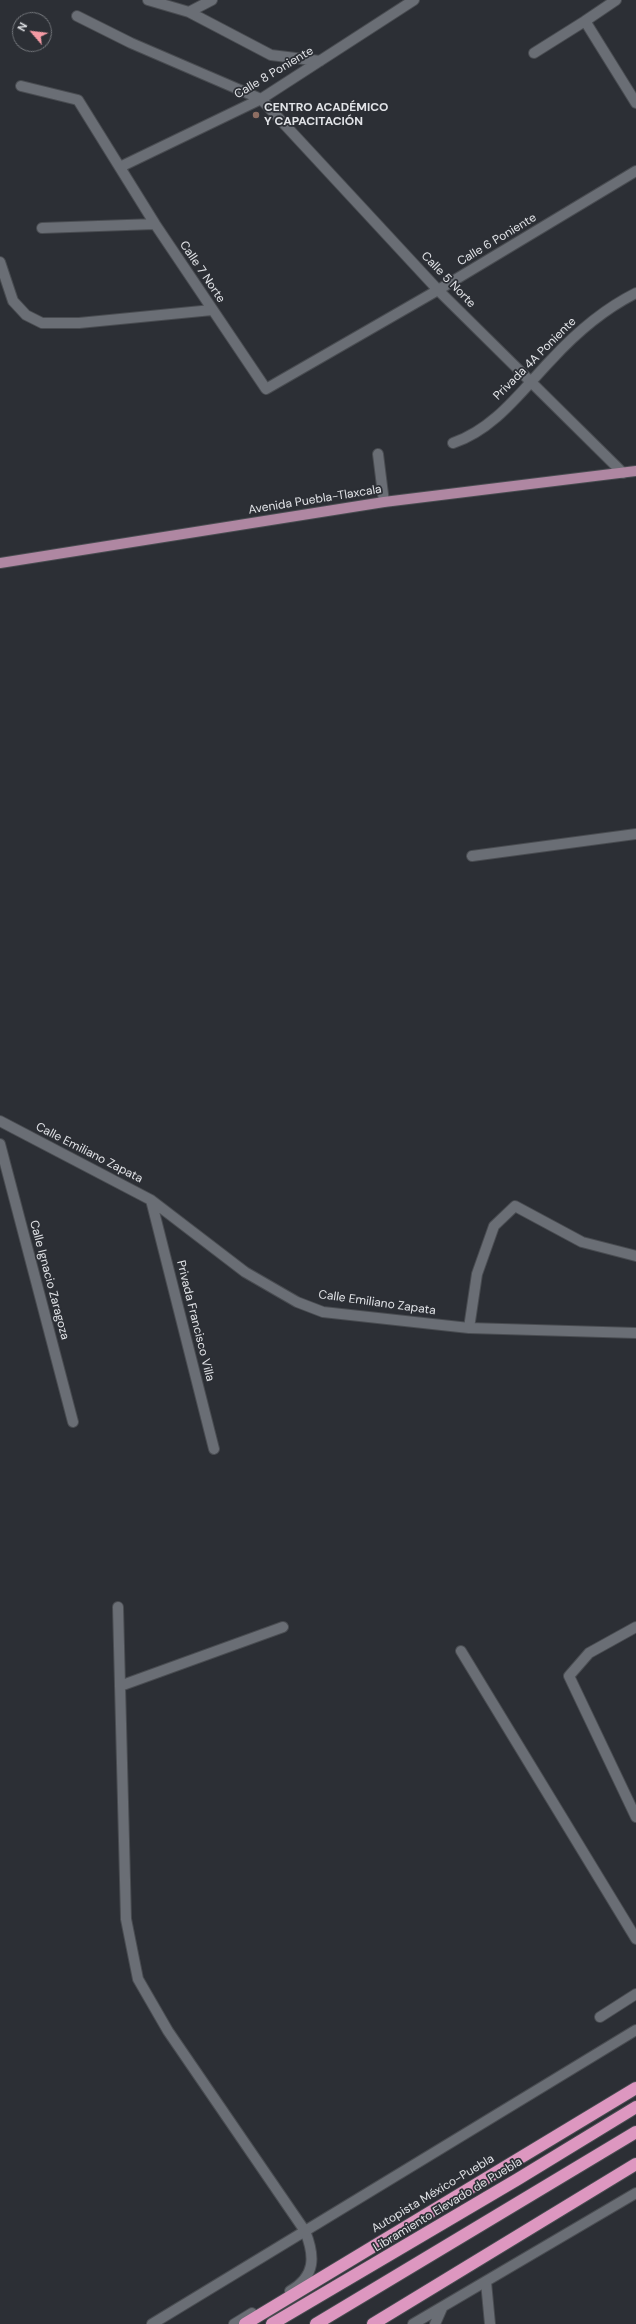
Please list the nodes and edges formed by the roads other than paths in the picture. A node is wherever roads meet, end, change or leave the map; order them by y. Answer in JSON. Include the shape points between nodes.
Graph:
{"nodes":[{"id":1,"x":148,"y":0,"type":"edge"},
{"id":2,"x":212,"y":0,"type":"edge"},
{"id":3,"x":414,"y":0,"type":"edge"},
{"id":4,"x":616,"y":0,"type":"edge"},
{"id":5,"x":189,"y":12,"type":"junction"},
{"id":6,"x":77,"y":16,"type":"dead end"},
{"id":7,"x":585,"y":21,"type":"junction"},
{"id":8,"x":534,"y":52,"type":"dead end"},
{"id":9,"x":320,"y":60,"type":"junction"},
{"id":10,"x":21,"y":86,"type":"dead end"},
{"id":11,"x":261,"y":99,"type":"junction"},
{"id":12,"x":636,"y":103,"type":"edge"},
{"id":13,"x":120,"y":167,"type":"junction"},
{"id":14,"x":636,"y":171,"type":"edge"},
{"id":15,"x":155,"y":224,"type":"junction"},
{"id":16,"x":42,"y":228,"type":"dead end"},
{"id":17,"x":0,"y":262,"type":"edge"},
{"id":18,"x":438,"y":290,"type":"junction"},
{"id":19,"x":636,"y":293,"type":"edge"},
{"id":20,"x":212,"y":310,"type":"junction"},
{"id":21,"x":531,"y":382,"type":"junction"},
{"id":22,"x":266,"y":389,"type":"joint"},
{"id":23,"x":453,"y":443,"type":"dead end"},
{"id":24,"x":378,"y":454,"type":"dead end"},
{"id":25,"x":636,"y":471,"type":"edge"},
{"id":26,"x":624,"y":473,"type":"junction"},
{"id":27,"x":384,"y":502,"type":"junction"},
{"id":28,"x":0,"y":563,"type":"edge"},
{"id":29,"x":636,"y":834,"type":"edge"},
{"id":30,"x":472,"y":856,"type":"dead end"},
{"id":31,"x":0,"y":1122,"type":"edge"},
{"id":32,"x":0,"y":1144,"type":"edge"},
{"id":33,"x":151,"y":1200,"type":"junction"},
{"id":34,"x":636,"y":1256,"type":"edge"},
{"id":35,"x":469,"y":1328,"type":"junction"},
{"id":36,"x":636,"y":1333,"type":"edge"},
{"id":37,"x":73,"y":1422,"type":"dead end"},
{"id":38,"x":214,"y":1449,"type":"dead end"},
{"id":39,"x":118,"y":1607,"type":"dead end"},
{"id":40,"x":636,"y":1627,"type":"edge"},
{"id":41,"x":283,"y":1628,"type":"dead end"},
{"id":42,"x":461,"y":1651,"type":"dead end"},
{"id":43,"x":120,"y":1686,"type":"junction"},
{"id":44,"x":636,"y":1817,"type":"edge"},
{"id":45,"x":636,"y":1939,"type":"edge"},
{"id":46,"x":636,"y":1994,"type":"edge"},
{"id":47,"x":600,"y":2017,"type":"dead end"},
{"id":48,"x":636,"y":2030,"type":"edge"},
{"id":49,"x":636,"y":2088,"type":"edge"},
{"id":50,"x":636,"y":2107,"type":"edge"},
{"id":51,"x":636,"y":2132,"type":"edge"},
{"id":52,"x":636,"y":2164,"type":"edge"},
{"id":53,"x":636,"y":2193,"type":"edge"},
{"id":54,"x":305,"y":2231,"type":"junction"},
{"id":55,"x":486,"y":2282,"type":"junction"},
{"id":56,"x":442,"y":2308,"type":"junction"},
{"id":57,"x":152,"y":2324,"type":"edge"},
{"id":58,"x":234,"y":2324,"type":"edge"},
{"id":59,"x":245,"y":2324,"type":"edge"},
{"id":60,"x":272,"y":2324,"type":"edge"},
{"id":61,"x":316,"y":2324,"type":"edge"},
{"id":62,"x":373,"y":2324,"type":"edge"},
{"id":63,"x":413,"y":2324,"type":"edge"},
{"id":64,"x":435,"y":2324,"type":"edge"},
{"id":65,"x":490,"y":2324,"type":"edge"}],
"edges":[{"from":1,"to":5,"type":"street"},
{"from":2,"to":5,"type":"street","via":[[201,8]]},
{"from":3,"to":9,"type":"street","name":"Calle 8 Poniente"},
{"from":4,"to":7,"type":"street"},
{"from":5,"to":9,"type":"street","via":[[271,55]]},
{"from":6,"to":11,"type":"street","via":[[131,43]]},
{"from":7,"to":8,"type":"street"},
{"from":7,"to":12,"type":"street"},
{"from":9,"to":11,"type":"street","name":"Calle 8 Poniente"},
{"from":10,"to":13,"type":"street","name":"Calle 7 Norte","via":[[78,100]]},
{"from":11,"to":13,"type":"street","name":"Calle 8 Poniente"},
{"from":11,"to":18,"type":"street","name":"Calle 5 Norte"},
{"from":13,"to":15,"type":"street","name":"Calle 7 Norte"},
{"from":14,"to":18,"type":"street","name":"Calle 6 Poniente"},
{"from":15,"to":16,"type":"street"},
{"from":15,"to":20,"type":"street","name":"Calle 7 Norte"},
{"from":17,"to":20,"type":"street","via":[[13,301],[26,315],[42,323],[78,323]]},
{"from":18,"to":21,"type":"street","name":"Calle 5 Norte"},
{"from":18,"to":22,"type":"street","name":"Calle 6 Poniente"},
{"from":19,"to":21,"type":"street","name":"Privada 4A Poniente","via":[[602,314],[578,333]]},
{"from":20,"to":22,"type":"street","name":"Calle 7 Norte"},
{"from":21,"to":23,"type":"street","name":"Privada 4A Poniente","via":[[483,430]]},
{"from":21,"to":26,"type":"street","name":"Calle 5 Norte"},
{"from":24,"to":27,"type":"street"},
{"from":25,"to":26,"type":"main road","name":"Avenida Puebla-Tlaxcala"},
{"from":26,"to":27,"type":"main road","name":"Avenida Puebla-Tlaxcala"},
{"from":27,"to":28,"type":"main road","name":"Avenida Puebla-Tlaxcala"},
{"from":29,"to":30,"type":"street"},
{"from":31,"to":33,"type":"street","name":"Calle Emiliano Zapata"},
{"from":32,"to":37,"type":"street","name":"Calle Ignacio Zaragoza"},
{"from":33,"to":35,"type":"street","name":"Calle Emiliano Zapata","via":[[245,1272],[297,1302],[323,1312]]},
{"from":33,"to":38,"type":"street","name":"Privada Francisco Villa"},
{"from":34,"to":35,"type":"street","via":[[582,1242],[515,1206],[494,1226],[477,1274]]},
{"from":35,"to":36,"type":"street","name":"Calle Emiliano Zapata"},
{"from":39,"to":43,"type":"street"},
{"from":40,"to":44,"type":"street","via":[[589,1653],[569,1676]]},
{"from":41,"to":43,"type":"street"},
{"from":42,"to":45,"type":"street"},
{"from":43,"to":54,"type":"street","via":[[126,1919],[138,1979],[168,2031]]},
{"from":46,"to":47,"type":"street"},
{"from":48,"to":54,"type":"street"},
{"from":49,"to":59,"type":"highway","name":"Autopista México-Puebla"},
{"from":50,"to":60,"type":"highway","name":"Libramiento Elevado de Puebla"},
{"from":51,"to":61,"type":"highway"},
{"from":52,"to":62,"type":"highway"},
{"from":53,"to":55,"type":"street"},
{"from":54,"to":57,"type":"street"},
{"from":54,"to":58,"type":"street","via":[[312,2250],[311,2268],[300,2285]]},
{"from":55,"to":56,"type":"street"},
{"from":55,"to":65,"type":"street"},
{"from":56,"to":63,"type":"street"},
{"from":56,"to":64,"type":"street"}]}
